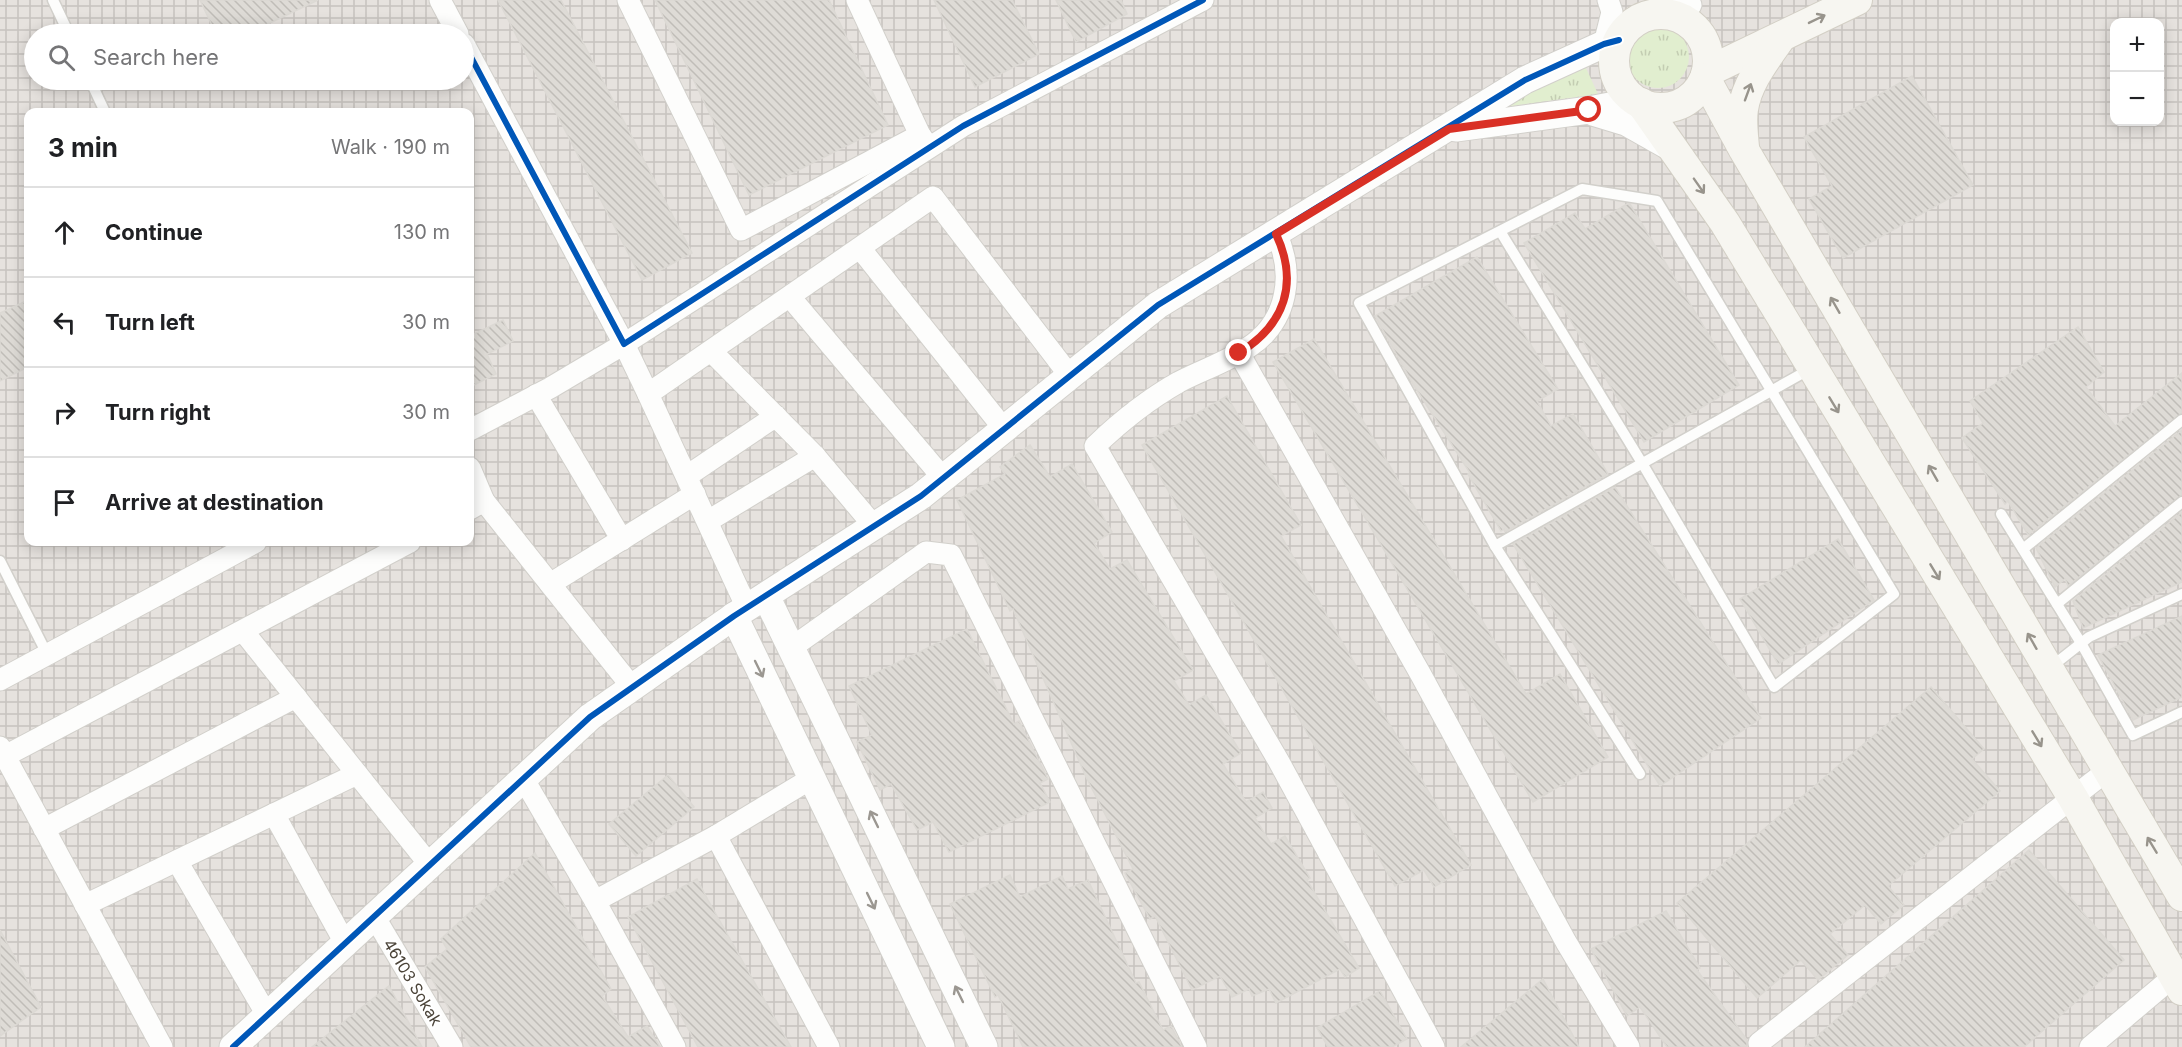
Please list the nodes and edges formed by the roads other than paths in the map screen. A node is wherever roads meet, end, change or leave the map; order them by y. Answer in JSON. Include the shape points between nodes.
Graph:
{"nodes":[{"id":1,"x":53,"y":0,"type":"edge"},
{"id":2,"x":440,"y":0,"type":"edge"},
{"id":3,"x":628,"y":0,"type":"edge"},
{"id":4,"x":857,"y":0,"type":"edge"},
{"id":5,"x":1203,"y":0,"type":"edge"},
{"id":6,"x":1857,"y":0,"type":"edge"},
{"id":7,"x":1676,"y":6,"type":"edge"},
{"id":8,"x":64,"y":24,"type":"edge"},
{"id":9,"x":453,"y":24,"type":"edge"},
{"id":10,"x":1613,"y":26,"type":"edge"},
{"id":11,"x":1781,"y":36,"type":"junction"},
{"id":12,"x":474,"y":63,"type":"edge"},
{"id":13,"x":1706,"y":75,"type":"junction"},
{"id":14,"x":95,"y":90,"type":"edge"},
{"id":15,"x":1639,"y":102,"type":"junction"},
{"id":16,"x":103,"y":108,"type":"edge"},
{"id":17,"x":1589,"y":110,"type":"junction"},
{"id":18,"x":1449,"y":129,"type":"junction"},
{"id":19,"x":925,"y":141,"type":"junction"},
{"id":20,"x":1672,"y":147,"type":"junction"},
{"id":21,"x":1744,"y":150,"type":"junction"},
{"id":22,"x":1500,"y":231,"type":"junction"},
{"id":23,"x":1276,"y":234,"type":"junction"},
{"id":24,"x":860,"y":248,"type":"junction"},
{"id":25,"x":790,"y":297,"type":"junction"},
{"id":26,"x":624,"y":344,"type":"junction"},
{"id":27,"x":712,"y":352,"type":"junction"},
{"id":28,"x":1239,"y":353,"type":"junction"},
{"id":29,"x":1812,"y":368,"type":"junction"},
{"id":30,"x":1070,"y":376,"type":"junction"},
{"id":31,"x":1773,"y":390,"type":"junction"},
{"id":32,"x":648,"y":393,"type":"junction"},
{"id":33,"x":536,"y":395,"type":"junction"},
{"id":34,"x":776,"y":416,"type":"junction"},
{"id":35,"x":2182,"y":420,"type":"edge"},
{"id":36,"x":474,"y":428,"type":"edge"},
{"id":37,"x":1004,"y":429,"type":"junction"},
{"id":38,"x":815,"y":456,"type":"junction"},
{"id":39,"x":1642,"y":463,"type":"junction"},
{"id":40,"x":943,"y":478,"type":"junction"},
{"id":41,"x":691,"y":485,"type":"junction"},
{"id":42,"x":474,"y":489,"type":"edge"},
{"id":43,"x":2182,"y":502,"type":"edge"},
{"id":44,"x":477,"y":505,"type":"edge"},
{"id":45,"x":2001,"y":514,"type":"dead end"},
{"id":46,"x":708,"y":521,"type":"junction"},
{"id":47,"x":874,"y":526,"type":"junction"},
{"id":48,"x":622,"y":540,"type":"junction"},
{"id":49,"x":249,"y":546,"type":"edge"},
{"id":50,"x":402,"y":546,"type":"edge"},
{"id":51,"x":1495,"y":546,"type":"junction"},
{"id":52,"x":2023,"y":549,"type":"junction"},
{"id":53,"x":0,"y":561,"type":"edge"},
{"id":54,"x":550,"y":584,"type":"junction"},
{"id":55,"x":2182,"y":594,"type":"edge"},
{"id":56,"x":2057,"y":604,"type":"junction"},
{"id":57,"x":749,"y":606,"type":"junction"},
{"id":58,"x":243,"y":631,"type":"junction"},
{"id":59,"x":2081,"y":643,"type":"junction"},
{"id":60,"x":791,"y":648,"type":"junction"},
{"id":61,"x":47,"y":654,"type":"junction"},
{"id":62,"x":2048,"y":669,"type":"junction"},
{"id":63,"x":0,"y":680,"type":"edge"},
{"id":64,"x":632,"y":687,"type":"junction"},
{"id":65,"x":296,"y":697,"type":"junction"},
{"id":66,"x":2182,"y":712,"type":"edge"},
{"id":67,"x":2,"y":751,"type":"edge"},
{"id":68,"x":2108,"y":770,"type":"junction"},
{"id":69,"x":357,"y":774,"type":"junction"},
{"id":70,"x":1640,"y":774,"type":"dead end"},
{"id":71,"x":523,"y":778,"type":"junction"},
{"id":72,"x":812,"y":778,"type":"junction"},
{"id":73,"x":2073,"y":798,"type":"junction"},
{"id":74,"x":274,"y":814,"type":"junction"},
{"id":75,"x":44,"y":829,"type":"junction"},
{"id":76,"x":716,"y":836,"type":"junction"},
{"id":77,"x":177,"y":861,"type":"junction"},
{"id":78,"x":429,"y":864,"type":"junction"},
{"id":79,"x":2182,"y":896,"type":"edge"},
{"id":80,"x":595,"y":901,"type":"junction"},
{"id":81,"x":85,"y":905,"type":"junction"},
{"id":82,"x":374,"y":916,"type":"junction"},
{"id":83,"x":345,"y":943,"type":"junction"},
{"id":84,"x":2178,"y":983,"type":"edge"},
{"id":85,"x":267,"y":1015,"type":"junction"},
{"id":86,"x":1759,"y":1043,"type":"dead end"},
{"id":87,"x":162,"y":1047,"type":"edge"},
{"id":88,"x":233,"y":1047,"type":"edge"},
{"id":89,"x":452,"y":1047,"type":"edge"},
{"id":90,"x":675,"y":1047,"type":"edge"},
{"id":91,"x":828,"y":1047,"type":"edge"},
{"id":92,"x":941,"y":1047,"type":"edge"},
{"id":93,"x":984,"y":1047,"type":"edge"},
{"id":94,"x":1196,"y":1047,"type":"edge"},
{"id":95,"x":1434,"y":1047,"type":"edge"},
{"id":96,"x":1629,"y":1047,"type":"edge"},
{"id":97,"x":2090,"y":1047,"type":"edge"}],
"edges":[{"from":1,"to":8,"type":"lane"},
{"from":2,"to":9,"type":"street"},
{"from":3,"to":19,"type":"street","via":[[741,230]]},
{"from":4,"to":19,"type":"street"},
{"from":5,"to":19,"type":"street","via":[[963,126]]},
{"from":11,"to":6,"type":"main road","one_way":true},
{"from":7,"to":10,"type":"main road"},
{"from":7,"to":13,"type":"main road","via":[[1705,42]]},
{"from":10,"to":15,"type":"main road","via":[[1616,75],[1624,90]]},
{"from":10,"to":18,"type":"street"},
{"from":11,"to":13,"type":"main road"},
{"from":21,"to":11,"type":"main road","one_way":true,"via":[[1742,109],[1758,69]]},
{"from":12,"to":26,"type":"street"},
{"from":13,"to":15,"type":"main road","via":[[1692,97],[1679,105],[1664,108]]},
{"from":13,"to":21,"type":"main road"},
{"from":14,"to":16,"type":"lane"},
{"from":15,"to":17,"type":"street"},
{"from":15,"to":20,"type":"main road"},
{"from":17,"to":18,"type":"street"},
{"from":17,"to":20,"type":"street","via":[[1626,122]]},
{"from":18,"to":23,"type":"street"},
{"from":19,"to":26,"type":"street"},
{"from":20,"to":29,"type":"main road","one_way":true,"via":[[1725,223]]},
{"from":62,"to":21,"type":"main road","one_way":true},
{"from":22,"to":31,"type":"lane","via":[[1582,189],[1657,201]]},
{"from":22,"to":39,"type":"lane"},
{"from":22,"to":51,"type":"lane","via":[[1359,303]]},
{"from":23,"to":28,"type":"street","via":[[1287,270],[1284,299],[1271,326]]},
{"from":23,"to":30,"type":"street","via":[[1158,305]]},
{"from":24,"to":25,"type":"street"},
{"from":24,"to":30,"type":"street","via":[[933,197]]},
{"from":24,"to":37,"type":"street"},
{"from":25,"to":27,"type":"street"},
{"from":25,"to":40,"type":"street"},
{"from":26,"to":32,"type":"street"},
{"from":26,"to":33,"type":"street"},
{"from":27,"to":32,"type":"street"},
{"from":27,"to":34,"type":"street"},
{"from":28,"to":95,"type":"street","via":[[1133,410],[1095,446],[1278,760]]},
{"from":28,"to":96,"type":"street","via":[[1566,942]]},
{"from":29,"to":31,"type":"lane"},
{"from":29,"to":73,"type":"main road","one_way":true},
{"from":30,"to":37,"type":"street"},
{"from":31,"to":39,"type":"lane"},
{"from":31,"to":39,"type":"lane","via":[[1894,594],[1774,687]]},
{"from":32,"to":41,"type":"street"},
{"from":33,"to":36,"type":"street"},
{"from":33,"to":48,"type":"street"},
{"from":34,"to":38,"type":"street"},
{"from":34,"to":41,"type":"street"},
{"from":35,"to":52,"type":"lane"},
{"from":37,"to":40,"type":"street"},
{"from":38,"to":46,"type":"street"},
{"from":38,"to":47,"type":"street"},
{"from":39,"to":51,"type":"lane"},
{"from":40,"to":47,"type":"street"},
{"from":41,"to":46,"type":"street"},
{"from":41,"to":48,"type":"street"},
{"from":42,"to":44,"type":"street"},
{"from":43,"to":56,"type":"lane"},
{"from":44,"to":54,"type":"street"},
{"from":45,"to":52,"type":"lane"},
{"from":46,"to":57,"type":"street"},
{"from":47,"to":57,"type":"street"},
{"from":48,"to":54,"type":"street"},
{"from":49,"to":61,"type":"street"},
{"from":50,"to":58,"type":"street"},
{"from":51,"to":70,"type":"lane"},
{"from":52,"to":56,"type":"lane"},
{"from":53,"to":61,"type":"lane"},
{"from":54,"to":64,"type":"street"},
{"from":55,"to":59,"type":"lane"},
{"from":56,"to":59,"type":"lane"},
{"from":57,"to":60,"type":"street"},
{"from":57,"to":64,"type":"street"},
{"from":57,"to":72,"type":"street","one_way":true},
{"from":58,"to":65,"type":"street"},
{"from":58,"to":67,"type":"street"},
{"from":59,"to":62,"type":"lane"},
{"from":59,"to":66,"type":"lane","via":[[2133,735]]},
{"from":93,"to":60,"type":"street","one_way":true},
{"from":60,"to":94,"type":"street","via":[[926,552],[951,555]]},
{"from":61,"to":63,"type":"street"},
{"from":62,"to":68,"type":"main road"},
{"from":64,"to":71,"type":"street","via":[[590,717]]},
{"from":65,"to":69,"type":"street"},
{"from":65,"to":75,"type":"street"},
{"from":67,"to":75,"type":"street"},
{"from":68,"to":73,"type":"street"},
{"from":79,"to":68,"type":"main road","one_way":true},
{"from":69,"to":74,"type":"street"},
{"from":69,"to":78,"type":"street"},
{"from":71,"to":78,"type":"street"},
{"from":71,"to":80,"type":"street"},
{"from":72,"to":76,"type":"street"},
{"from":72,"to":92,"type":"street","one_way":true},
{"from":73,"to":84,"type":"main road"},
{"from":73,"to":86,"type":"street"},
{"from":74,"to":77,"type":"street"},
{"from":74,"to":83,"type":"street"},
{"from":75,"to":81,"type":"street"},
{"from":76,"to":80,"type":"street"},
{"from":76,"to":91,"type":"street"},
{"from":77,"to":81,"type":"street"},
{"from":77,"to":85,"type":"street"},
{"from":78,"to":82,"type":"street"},
{"from":80,"to":90,"type":"street"},
{"from":81,"to":87,"type":"street"},
{"from":82,"to":83,"type":"street"},
{"from":82,"to":89,"type":"street","name":"46103 Sokak"},
{"from":83,"to":85,"type":"street"},
{"from":84,"to":97,"type":"street"},
{"from":85,"to":88,"type":"street"}]}
